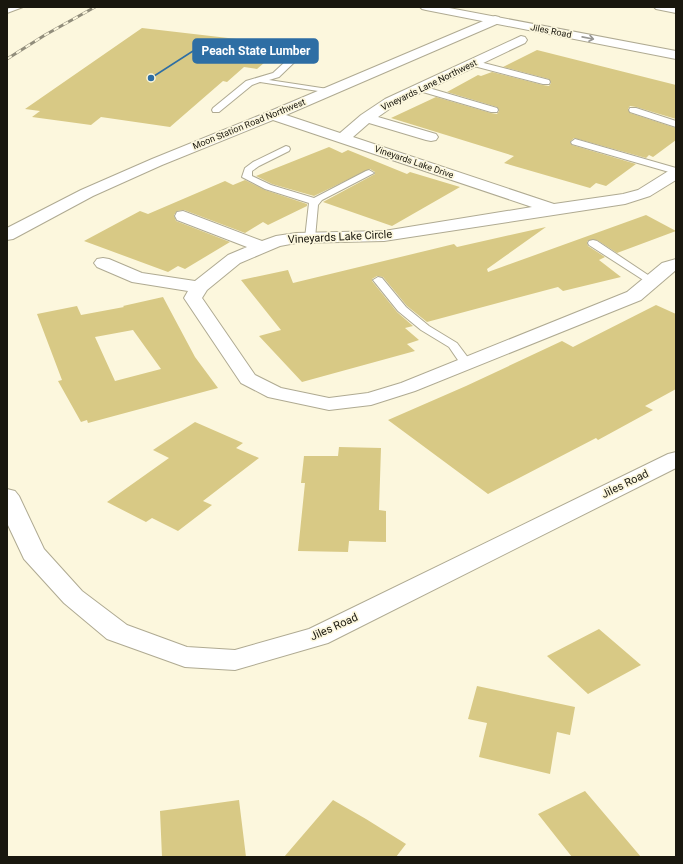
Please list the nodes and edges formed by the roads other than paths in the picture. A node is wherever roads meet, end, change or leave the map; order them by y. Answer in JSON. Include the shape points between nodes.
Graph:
{"nodes":[{"id":1,"x":20,"y":7,"type":"edge"},
{"id":2,"x":426,"y":7,"type":"edge"},
{"id":3,"x":487,"y":7,"type":"edge"},
{"id":4,"x":660,"y":7,"type":"edge"},
{"id":5,"x":676,"y":10,"type":"edge"},
{"id":6,"x":7,"y":11,"type":"edge"},
{"id":7,"x":495,"y":20,"type":"junction"},
{"id":8,"x":521,"y":40,"type":"dead end"},
{"id":9,"x":302,"y":51,"type":"dead end"},
{"id":10,"x":676,"y":55,"type":"edge"},
{"id":11,"x":472,"y":63,"type":"junction"},
{"id":12,"x":258,"y":80,"type":"junction"},
{"id":13,"x":546,"y":82,"type":"dead end"},
{"id":14,"x":419,"y":88,"type":"junction"},
{"id":15,"x":328,"y":91,"type":"junction"},
{"id":16,"x":216,"y":110,"type":"dead end"},
{"id":17,"x":494,"y":110,"type":"dead end"},
{"id":18,"x":632,"y":110,"type":"dead end"},
{"id":19,"x":273,"y":114,"type":"junction"},
{"id":20,"x":366,"y":118,"type":"junction"},
{"id":21,"x":676,"y":124,"type":"edge"},
{"id":22,"x":431,"y":137,"type":"dead end"},
{"id":23,"x":343,"y":138,"type":"junction"},
{"id":24,"x":576,"y":142,"type":"dead end"},
{"id":25,"x":286,"y":149,"type":"dead end"},
{"id":26,"x":676,"y":172,"type":"edge"},
{"id":27,"x":369,"y":173,"type":"dead end"},
{"id":28,"x":316,"y":202,"type":"junction"},
{"id":29,"x":554,"y":209,"type":"junction"},
{"id":30,"x":183,"y":216,"type":"dead end"},
{"id":31,"x":7,"y":235,"type":"edge"},
{"id":32,"x":310,"y":238,"type":"junction"},
{"id":33,"x":593,"y":243,"type":"dead end"},
{"id":34,"x":262,"y":247,"type":"junction"},
{"id":35,"x":103,"y":263,"type":"dead end"},
{"id":36,"x":676,"y":264,"type":"edge"},
{"id":37,"x":378,"y":280,"type":"dead end"},
{"id":38,"x":652,"y":281,"type":"junction"},
{"id":39,"x":199,"y":287,"type":"junction"},
{"id":40,"x":466,"y":363,"type":"junction"},
{"id":41,"x":676,"y":459,"type":"edge"},
{"id":42,"x":7,"y":496,"type":"edge"}],
"edges":[{"from":1,"to":6,"type":"lane"},
{"from":2,"to":7,"type":"street","name":"Jiles Road"},
{"from":3,"to":7,"type":"street","name":"Moon Station Road Northwest","via":[[512,12]]},
{"from":4,"to":5,"type":"street"},
{"from":7,"to":10,"type":"street","name":"Jiles Road","one_way":true},
{"from":7,"to":15,"type":"street","name":"Moon Station Road Northwest"},
{"from":8,"to":11,"type":"street","name":"Vineyards Lane Northwest"},
{"from":9,"to":12,"type":"lane","via":[[276,75]]},
{"from":11,"to":13,"type":"lane"},
{"from":11,"to":14,"type":"street","name":"Vineyards Lane Northwest"},
{"from":12,"to":15,"type":"lane"},
{"from":12,"to":16,"type":"lane","via":[[249,83]]},
{"from":14,"to":17,"type":"lane"},
{"from":14,"to":20,"type":"street","name":"Vineyards Lane Northwest","via":[[390,102]]},
{"from":15,"to":19,"type":"street","name":"Moon Station Road Northwest"},
{"from":18,"to":21,"type":"lane"},
{"from":19,"to":23,"type":"street","name":"Vineyards Lake Drive"},
{"from":19,"to":31,"type":"street","name":"Moon Station Road Northwest","via":[[87,193]]},
{"from":20,"to":22,"type":"street"},
{"from":20,"to":23,"type":"street","name":"Vineyards Lane Northwest"},
{"from":23,"to":29,"type":"street","name":"Vineyards Lake Drive"},
{"from":24,"to":26,"type":"lane"},
{"from":25,"to":28,"type":"lane","via":[[256,164],[248,170],[247,177],[268,187]]},
{"from":26,"to":29,"type":"street","name":"Vineyards Lake Circle","via":[[644,193],[625,199]]},
{"from":27,"to":28,"type":"lane","via":[[319,198]]},
{"from":28,"to":32,"type":"lane","via":[[313,205]]},
{"from":29,"to":32,"type":"street","name":"Vineyards Lake Circle","via":[[384,236]]},
{"from":30,"to":34,"type":"street"},
{"from":32,"to":34,"type":"street","name":"Vineyards Lake Circle","via":[[276,241]]},
{"from":33,"to":38,"type":"lane"},
{"from":34,"to":39,"type":"street","name":"Vineyards Lake Circle","via":[[234,259]]},
{"from":35,"to":39,"type":"street","via":[[138,278]]},
{"from":36,"to":38,"type":"street","via":[[668,267]]},
{"from":37,"to":40,"type":"lane","via":[[402,309],[425,328],[452,344]]},
{"from":38,"to":40,"type":"street","via":[[634,296]]},
{"from":39,"to":40,"type":"street","via":[[193,298],[248,379],[275,393],[329,404],[371,399]]},
{"from":41,"to":42,"type":"street","name":"Jiles Road","via":[[318,636],[235,660],[185,658],[117,632],[73,597],[33,553]]}]}
